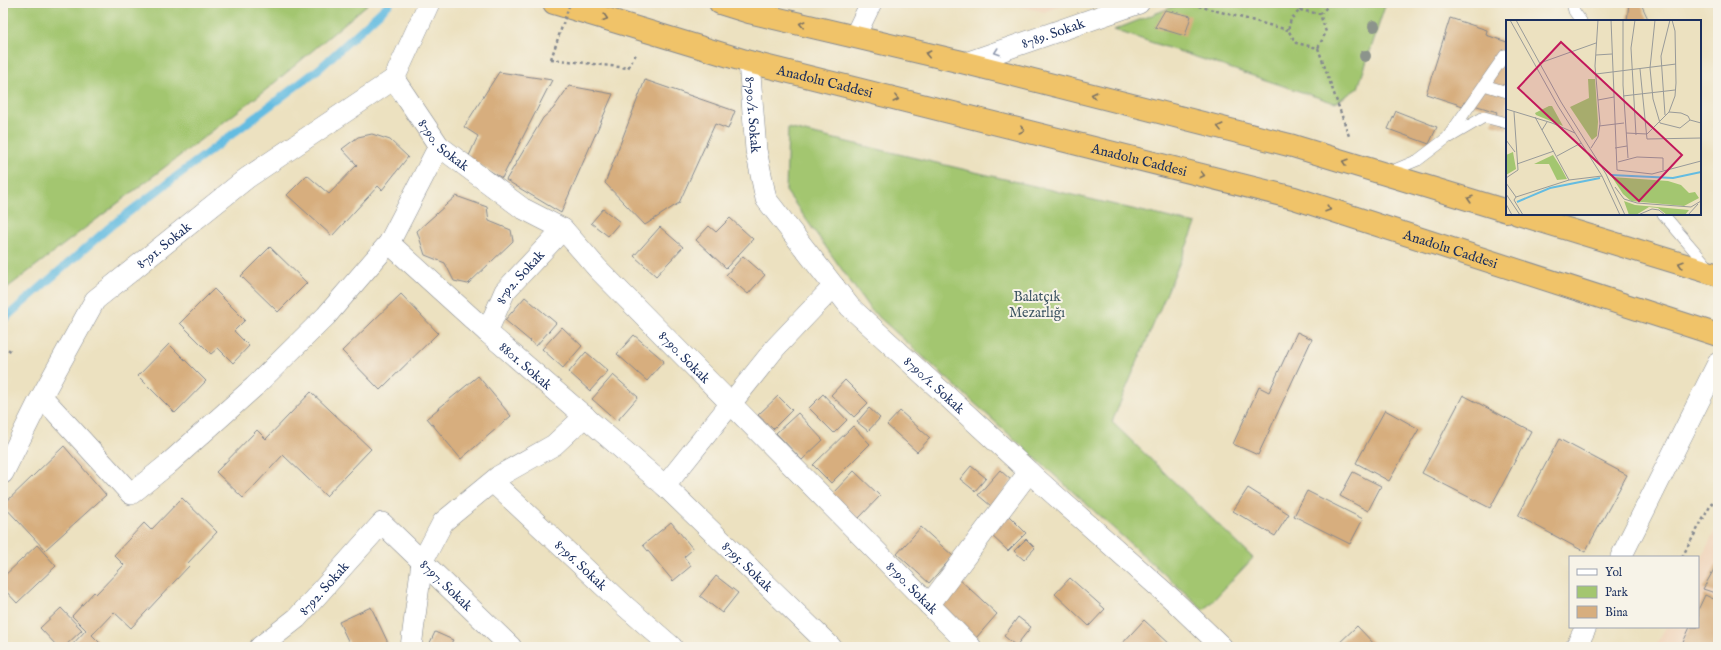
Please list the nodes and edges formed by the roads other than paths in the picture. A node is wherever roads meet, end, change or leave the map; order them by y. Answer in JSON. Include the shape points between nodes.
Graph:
{"nodes":[{"id":1,"x":429,"y":3,"type":"edge"},
{"id":2,"x":554,"y":3,"type":"edge"},
{"id":3,"x":720,"y":3,"type":"edge"},
{"id":4,"x":871,"y":3,"type":"edge"},
{"id":5,"x":1139,"y":3,"type":"edge"},
{"id":6,"x":1572,"y":3,"type":"edge"},
{"id":7,"x":1581,"y":20,"type":"edge"},
{"id":8,"x":855,"y":36,"type":"junction"},
{"id":9,"x":1506,"y":56,"type":"edge"},
{"id":10,"x":749,"y":62,"type":"junction"},
{"id":11,"x":966,"y":63,"type":"junction"},
{"id":12,"x":394,"y":79,"type":"junction"},
{"id":13,"x":1484,"y":85,"type":"junction"},
{"id":14,"x":1506,"y":92,"type":"edge"},
{"id":15,"x":1506,"y":124,"type":"edge"},
{"id":16,"x":1447,"y":138,"type":"junction"},
{"id":17,"x":439,"y":146,"type":"junction"},
{"id":18,"x":1386,"y":174,"type":"junction"},
{"id":19,"x":1506,"y":211,"type":"edge"},
{"id":20,"x":1521,"y":215,"type":"edge"},
{"id":21,"x":1664,"y":215,"type":"edge"},
{"id":22,"x":563,"y":229,"type":"junction"},
{"id":23,"x":389,"y":243,"type":"junction"},
{"id":24,"x":1716,"y":274,"type":"edge"},
{"id":25,"x":834,"y":286,"type":"junction"},
{"id":26,"x":487,"y":332,"type":"junction"},
{"id":27,"x":1718,"y":335,"type":"edge"},
{"id":28,"x":1718,"y":364,"type":"edge"},
{"id":29,"x":42,"y":397,"type":"junction"},
{"id":30,"x":731,"y":403,"type":"junction"},
{"id":31,"x":584,"y":416,"type":"junction"},
{"id":32,"x":1030,"y":472,"type":"junction"},
{"id":33,"x":3,"y":473,"type":"edge"},
{"id":34,"x":493,"y":482,"type":"junction"},
{"id":35,"x":665,"y":486,"type":"junction"},
{"id":36,"x":382,"y":523,"type":"joint"},
{"id":37,"x":1622,"y":556,"type":"edge"},
{"id":38,"x":422,"y":562,"type":"junction"},
{"id":39,"x":929,"y":605,"type":"junction"},
{"id":40,"x":1586,"y":628,"type":"edge"},
{"id":41,"x":260,"y":647,"type":"edge"},
{"id":42,"x":412,"y":647,"type":"edge"},
{"id":43,"x":511,"y":647,"type":"edge"},
{"id":44,"x":672,"y":647,"type":"edge"},
{"id":45,"x":831,"y":647,"type":"edge"},
{"id":46,"x":971,"y":647,"type":"edge"},
{"id":47,"x":1222,"y":647,"type":"edge"},
{"id":48,"x":1576,"y":647,"type":"edge"}],
"edges":[{"from":1,"to":12,"type":"street"},
{"from":2,"to":10,"type":"highway","name":"Anadolu Caddesi","one_way":true},
{"from":8,"to":3,"type":"highway","one_way":true},
{"from":4,"to":8,"type":"street"},
{"from":5,"to":11,"type":"street","name":"8789. Sokak","one_way":true},
{"from":6,"to":7,"type":"lane","via":[[1574,11]]},
{"from":11,"to":8,"type":"highway","one_way":true},
{"from":9,"to":13,"type":"lane"},
{"from":10,"to":25,"type":"street","name":"8790/1. Sokak","via":[[756,150],[766,199]]},
{"from":10,"to":27,"type":"highway","name":"Anadolu Caddesi","one_way":true,"via":[[1294,198]]},
{"from":18,"to":11,"type":"highway","one_way":true,"via":[[1293,146]]},
{"from":12,"to":17,"type":"street","name":"8790. Sokak"},
{"from":12,"to":29,"type":"street","name":"8791. Sokak","via":[[247,178],[95,300]]},
{"from":13,"to":14,"type":"lane"},
{"from":13,"to":16,"type":"lane"},
{"from":15,"to":16,"type":"lane","via":[[1484,117]]},
{"from":16,"to":18,"type":"lane","via":[[1418,160]]},
{"from":17,"to":22,"type":"street","name":"8790. Sokak","via":[[522,208]]},
{"from":17,"to":23,"type":"street"},
{"from":19,"to":18,"type":"highway","one_way":true},
{"from":24,"to":20,"type":"highway","one_way":true},
{"from":21,"to":24,"type":"lane"},
{"from":22,"to":26,"type":"street","name":"8792. Sokak","via":[[505,291]]},
{"from":22,"to":30,"type":"street","name":"8790. Sokak","via":[[598,269]]},
{"from":23,"to":26,"type":"street","name":"8801. Sokak"},
{"from":23,"to":29,"type":"street","via":[[326,316],[254,387],[131,494]]},
{"from":25,"to":30,"type":"street","via":[[776,347]]},
{"from":25,"to":32,"type":"street","name":"8790/1. Sokak","via":[[850,307]]},
{"from":26,"to":31,"type":"street","name":"8801. Sokak"},
{"from":28,"to":37,"type":"street"},
{"from":29,"to":33,"type":"street","name":"8791. Sokak"},
{"from":30,"to":35,"type":"street"},
{"from":30,"to":39,"type":"street","name":"8790. Sokak"},
{"from":31,"to":34,"type":"street","via":[[554,445],[499,476]]},
{"from":31,"to":35,"type":"street","name":"8801. Sokak"},
{"from":32,"to":39,"type":"street"},
{"from":32,"to":47,"type":"street","name":"8790/1. Sokak"},
{"from":34,"to":38,"type":"street","via":[[443,522]]},
{"from":34,"to":44,"type":"street","name":"8796. Sokak"},
{"from":35,"to":45,"type":"street","name":"8795. Sokak"},
{"from":36,"to":38,"type":"street","name":"8797. Sokak"},
{"from":36,"to":41,"type":"street","name":"8792. Sokak","via":[[297,618]]},
{"from":38,"to":42,"type":"street"},
{"from":38,"to":43,"type":"street","name":"8797. Sokak"},
{"from":39,"to":46,"type":"street","name":"8790. Sokak"},
{"from":40,"to":48,"type":"street"}]}
